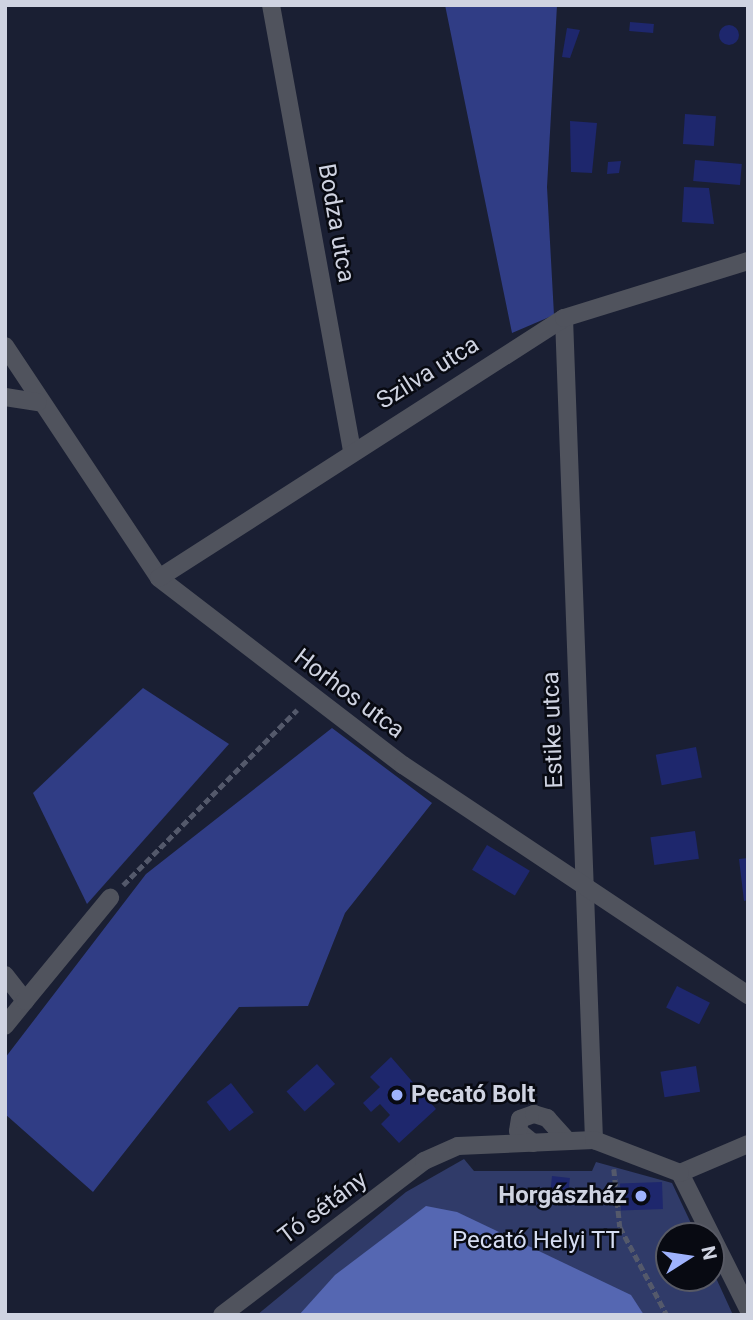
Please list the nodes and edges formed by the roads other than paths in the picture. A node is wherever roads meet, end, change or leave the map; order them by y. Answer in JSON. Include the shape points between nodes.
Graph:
{"nodes":[{"id":1,"x":271,"y":5,"type":"edge"},
{"id":2,"x":748,"y":261,"type":"edge"},
{"id":3,"x":564,"y":318,"type":"junction"},
{"id":4,"x":5,"y":346,"type":"edge"},
{"id":5,"x":5,"y":397,"type":"edge"},
{"id":6,"x":38,"y":402,"type":"junction"},
{"id":7,"x":352,"y":449,"type":"junction"},
{"id":8,"x":159,"y":578,"type":"junction"},
{"id":9,"x":583,"y":887,"type":"junction"},
{"id":10,"x":110,"y":898,"type":"road end"},
{"id":11,"x":5,"y":975,"type":"edge"},
{"id":12,"x":748,"y":995,"type":"edge"},
{"id":13,"x":25,"y":1001,"type":"junction"},
{"id":14,"x":5,"y":1026,"type":"edge"},
{"id":15,"x":594,"y":1140,"type":"junction"},
{"id":16,"x":568,"y":1141,"type":"junction"},
{"id":17,"x":533,"y":1143,"type":"junction"},
{"id":18,"x":748,"y":1144,"type":"edge"},
{"id":19,"x":680,"y":1173,"type":"junction"},
{"id":20,"x":748,"y":1310,"type":"edge"},
{"id":21,"x":222,"y":1315,"type":"edge"}],
"edges":[{"from":1,"to":7,"type":"street","name":"Bodza utca"},
{"from":2,"to":3,"type":"street","name":"Szilva utca"},
{"from":3,"to":7,"type":"street","name":"Szilva utca"},
{"from":3,"to":9,"type":"street","name":"Estike utca"},
{"from":4,"to":6,"type":"street","name":"Horhos utca"},
{"from":5,"to":6,"type":"street"},
{"from":6,"to":8,"type":"street","name":"Horhos utca"},
{"from":7,"to":8,"type":"street","name":"Szilva utca"},
{"from":8,"to":9,"type":"street","name":"Horhos utca","via":[[310,696]]},
{"from":9,"to":12,"type":"street","name":"Horhos utca"},
{"from":9,"to":15,"type":"street","name":"Estike utca"},
{"from":10,"to":13,"type":"street"},
{"from":11,"to":13,"type":"street"},
{"from":13,"to":14,"type":"street"},
{"from":15,"to":16,"type":"street"},
{"from":15,"to":19,"type":"street"},
{"from":16,"to":17,"type":"street"},
{"from":16,"to":17,"type":"street","via":[[547,1118],[534,1114],[520,1119],[518,1131]]},
{"from":17,"to":21,"type":"street","name":"Tó sétány","via":[[458,1146],[424,1161]]},
{"from":18,"to":19,"type":"street"},
{"from":19,"to":20,"type":"street"}]}
